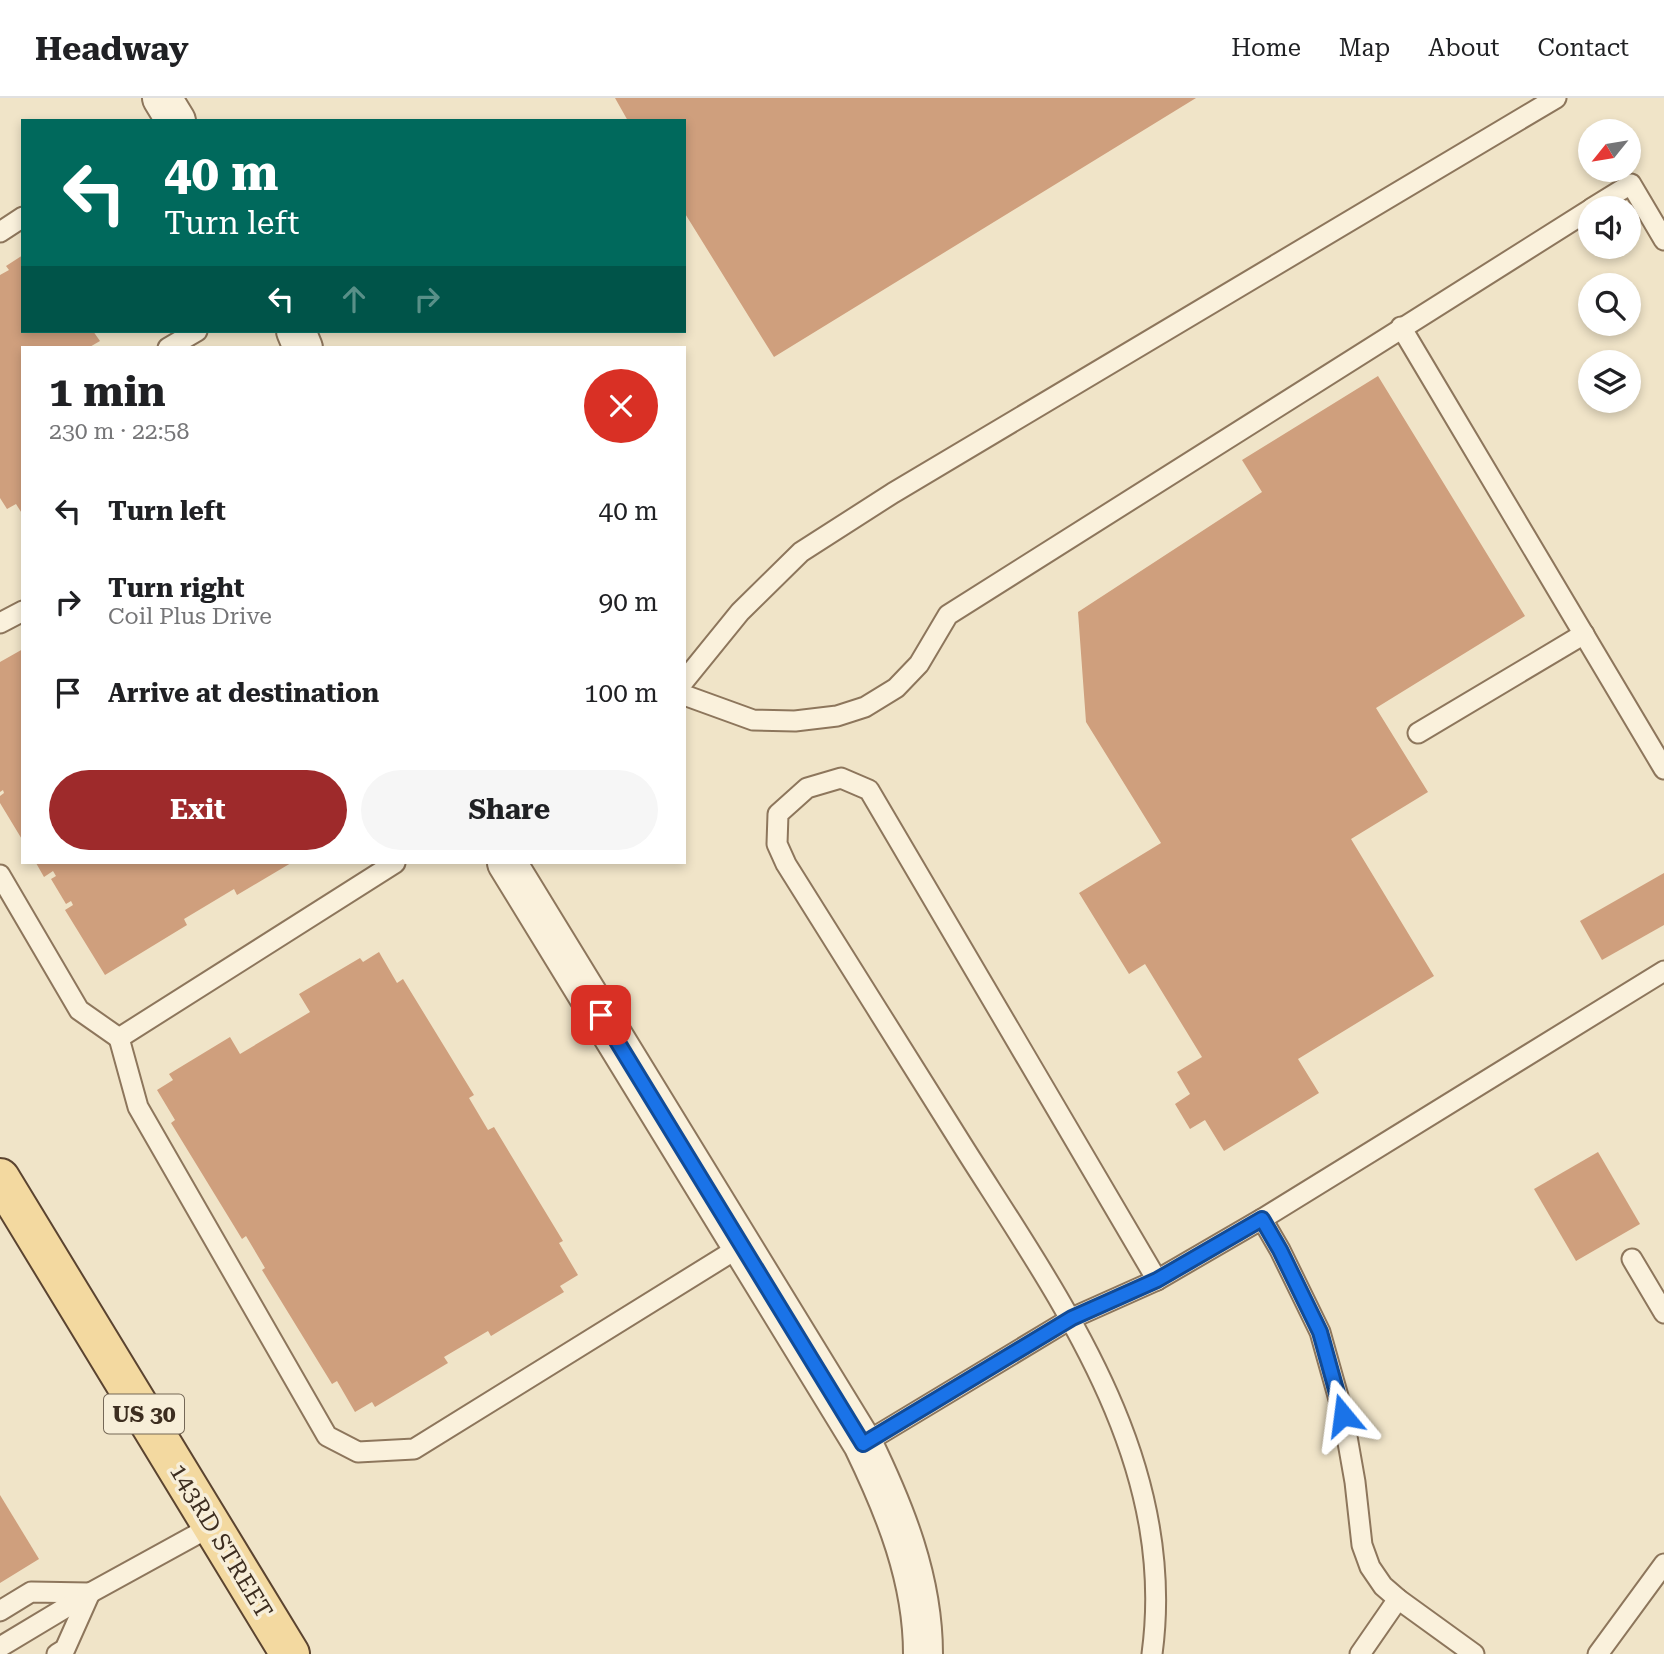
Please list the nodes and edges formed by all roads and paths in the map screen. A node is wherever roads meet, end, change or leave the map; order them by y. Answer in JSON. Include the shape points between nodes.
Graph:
{"nodes":[{"id":1,"x":162,"y":98,"type":"edge"},
{"id":2,"x":1556,"y":98,"type":"edge"},
{"id":3,"x":175,"y":119,"type":"edge"},
{"id":4,"x":1612,"y":196,"type":"edge"},
{"id":5,"x":1638,"y":196,"type":"edge"},
{"id":6,"x":1641,"y":201,"type":"edge"},
{"id":7,"x":1578,"y":218,"type":"edge"},
{"id":8,"x":21,"y":219,"type":"edge"},
{"id":9,"x":0,"y":232,"type":"edge"},
{"id":10,"x":1664,"y":240,"type":"edge"},
{"id":11,"x":1401,"y":327,"type":"junction"},
{"id":12,"x":194,"y":333,"type":"edge"},
{"id":13,"x":171,"y":346,"type":"edge"},
{"id":14,"x":21,"y":612,"type":"edge"},
{"id":15,"x":0,"y":623,"type":"edge"},
{"id":16,"x":1584,"y":634,"type":"junction"},
{"id":17,"x":686,"y":679,"type":"edge"},
{"id":18,"x":686,"y":696,"type":"edge"},
{"id":19,"x":1418,"y":733,"type":"dead end"},
{"id":20,"x":1664,"y":768,"type":"edge"},
{"id":21,"x":393,"y":864,"type":"edge"},
{"id":22,"x":508,"y":864,"type":"edge"},
{"id":23,"x":0,"y":876,"type":"edge"},
{"id":24,"x":1664,"y":971,"type":"edge"},
{"id":25,"x":119,"y":1038,"type":"junction"},
{"id":26,"x":0,"y":1178,"type":"edge"},
{"id":27,"x":1262,"y":1219,"type":"junction"},
{"id":28,"x":743,"y":1245,"type":"junction"},
{"id":29,"x":1632,"y":1259,"type":"dead end"},
{"id":30,"x":1157,"y":1280,"type":"junction"},
{"id":31,"x":1664,"y":1313,"type":"edge"},
{"id":32,"x":1072,"y":1318,"type":"junction"},
{"id":33,"x":863,"y":1444,"type":"junction"},
{"id":34,"x":212,"y":1526,"type":"junction"},
{"id":35,"x":1664,"y":1564,"type":"edge"},
{"id":36,"x":90,"y":1593,"type":"junction"},
{"id":37,"x":1398,"y":1600,"type":"junction"},
{"id":38,"x":0,"y":1611,"type":"edge"},
{"id":39,"x":0,"y":1647,"type":"edge"},
{"id":40,"x":57,"y":1654,"type":"edge"},
{"id":41,"x":290,"y":1654,"type":"edge"},
{"id":42,"x":923,"y":1654,"type":"edge"},
{"id":43,"x":1152,"y":1654,"type":"edge"},
{"id":44,"x":1360,"y":1654,"type":"edge"},
{"id":45,"x":1474,"y":1654,"type":"edge"},
{"id":46,"x":1598,"y":1654,"type":"edge"}],
"edges":[{"from":1,"to":3,"type":"street"},
{"from":2,"to":17,"type":"lane","via":[[801,552],[740,612]]},
{"from":4,"to":5,"type":"lane","via":[[1631,184]]},
{"from":6,"to":10,"type":"lane"},
{"from":7,"to":11,"type":"lane"},
{"from":8,"to":9,"type":"lane"},
{"from":11,"to":16,"type":"lane"},
{"from":11,"to":18,"type":"lane","via":[[948,615],[919,664],[896,688],[865,707],[806,720],[753,720]]},
{"from":12,"to":13,"type":"lane"},
{"from":14,"to":15,"type":"lane"},
{"from":16,"to":19,"type":"lane"},
{"from":16,"to":20,"type":"lane"},
{"from":21,"to":25,"type":"lane"},
{"from":22,"to":28,"type":"street"},
{"from":23,"to":25,"type":"lane","via":[[79,1010]]},
{"from":24,"to":27,"type":"lane"},
{"from":25,"to":28,"type":"lane","via":[[138,1107],[320,1424],[327,1436],[358,1452],[414,1450]]},
{"from":26,"to":34,"type":"main road","name":"143RD STREET","number":"US 30"},
{"from":27,"to":30,"type":"lane"},
{"from":27,"to":37,"type":"lane","via":[[1320,1332],[1343,1415],[1362,1545],[1370,1567]]},
{"from":28,"to":33,"type":"street"},
{"from":29,"to":31,"type":"lane"},
{"from":30,"to":32,"type":"lane"},
{"from":30,"to":32,"type":"lane","via":[[869,790],[841,778],[807,789],[778,814],[777,844],[786,864]]},
{"from":32,"to":33,"type":"lane"},
{"from":32,"to":43,"type":"lane","via":[[1112,1399],[1137,1470],[1153,1549],[1156,1619]]},
{"from":33,"to":42,"type":"street","via":[[906,1543],[923,1626]]},
{"from":34,"to":36,"type":"lane"},
{"from":34,"to":41,"type":"main road","name":"143RD STREET","number":"US 30"},
{"from":35,"to":46,"type":"lane"},
{"from":36,"to":38,"type":"lane","via":[[31,1592]]},
{"from":36,"to":39,"type":"lane"},
{"from":36,"to":40,"type":"lane","via":[[65,1649]]},
{"from":37,"to":44,"type":"lane"},
{"from":37,"to":45,"type":"lane"}]}
